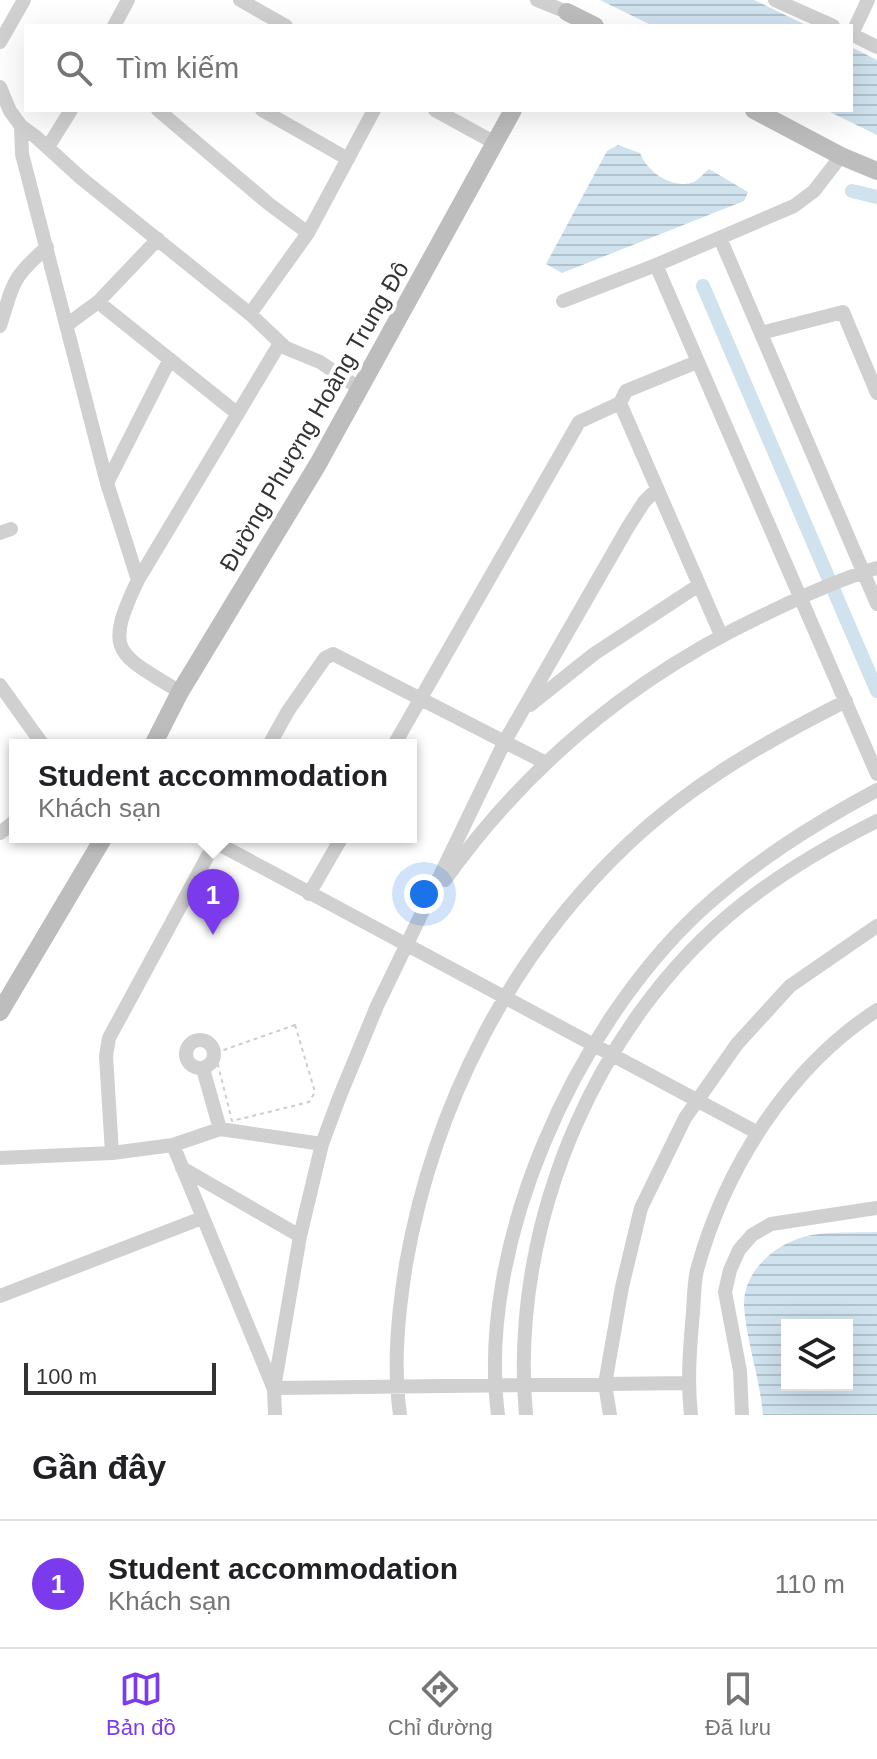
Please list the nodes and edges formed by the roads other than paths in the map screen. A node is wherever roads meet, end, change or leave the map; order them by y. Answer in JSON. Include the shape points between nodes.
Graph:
{"nodes":[{"id":1,"x":128,"y":0,"type":"edge"},
{"id":2,"x":240,"y":0,"type":"edge"},
{"id":3,"x":537,"y":0,"type":"edge"},
{"id":4,"x":775,"y":0,"type":"edge"},
{"id":5,"x":868,"y":0,"type":"edge"},
{"id":6,"x":22,"y":1,"type":"edge"},
{"id":7,"x":566,"y":13,"type":"edge"},
{"id":8,"x":115,"y":24,"type":"edge"},
{"id":9,"x":282,"y":24,"type":"edge"},
{"id":10,"x":591,"y":24,"type":"edge"},
{"id":11,"x":829,"y":24,"type":"edge"},
{"id":12,"x":853,"y":30,"type":"edge"},
{"id":13,"x":853,"y":35,"type":"edge"},
{"id":14,"x":0,"y":42,"type":"edge"},
{"id":15,"x":877,"y":47,"type":"edge"},
{"id":16,"x":0,"y":87,"type":"edge"},
{"id":17,"x":70,"y":112,"type":"edge"},
{"id":18,"x":160,"y":112,"type":"edge"},
{"id":19,"x":266,"y":112,"type":"edge"},
{"id":20,"x":373,"y":112,"type":"edge"},
{"id":21,"x":439,"y":112,"type":"edge"},
{"id":22,"x":512,"y":112,"type":"edge"},
{"id":23,"x":758,"y":112,"type":"edge"},
{"id":24,"x":21,"y":126,"type":"junction"},
{"id":25,"x":495,"y":143,"type":"junction"},
{"id":26,"x":48,"y":147,"type":"junction"},
{"id":27,"x":841,"y":156,"type":"junction"},
{"id":28,"x":348,"y":159,"type":"junction"},
{"id":29,"x":877,"y":171,"type":"edge"},
{"id":30,"x":308,"y":233,"type":"junction"},
{"id":31,"x":720,"y":238,"type":"junction"},
{"id":32,"x":158,"y":239,"type":"junction"},
{"id":33,"x":47,"y":247,"type":"junction"},
{"id":34,"x":656,"y":265,"type":"junction"},
{"id":35,"x":563,"y":301,"type":"dead end"},
{"id":36,"x":98,"y":302,"type":"junction"},
{"id":37,"x":250,"y":314,"type":"junction"},
{"id":38,"x":68,"y":324,"type":"junction"},
{"id":39,"x":0,"y":326,"type":"edge"},
{"id":40,"x":761,"y":333,"type":"junction"},
{"id":41,"x":280,"y":343,"type":"junction"},
{"id":42,"x":170,"y":359,"type":"junction"},
{"id":43,"x":697,"y":362,"type":"junction"},
{"id":44,"x":359,"y":388,"type":"junction"},
{"id":45,"x":877,"y":393,"type":"edge"},
{"id":46,"x":620,"y":403,"type":"junction"},
{"id":47,"x":238,"y":414,"type":"junction"},
{"id":48,"x":107,"y":483,"type":"junction"},
{"id":49,"x":657,"y":489,"type":"junction"},
{"id":50,"x":864,"y":572,"type":"edge"},
{"id":51,"x":138,"y":580,"type":"junction"},
{"id":52,"x":699,"y":585,"type":"junction"},
{"id":53,"x":807,"y":595,"type":"junction"},
{"id":54,"x":877,"y":604,"type":"edge"},
{"id":55,"x":721,"y":635,"type":"junction"},
{"id":56,"x":0,"y":685,"type":"edge"},
{"id":57,"x":180,"y":692,"type":"junction"},
{"id":58,"x":421,"y":698,"type":"junction"},
{"id":59,"x":846,"y":701,"type":"junction"},
{"id":60,"x":522,"y":711,"type":"junction"},
{"id":61,"x":39,"y":739,"type":"edge"},
{"id":62,"x":156,"y":739,"type":"edge"},
{"id":63,"x":272,"y":739,"type":"edge"},
{"id":64,"x":397,"y":739,"type":"edge"},
{"id":65,"x":505,"y":741,"type":"junction"},
{"id":66,"x":546,"y":763,"type":"junction"},
{"id":67,"x":877,"y":774,"type":"edge"},
{"id":68,"x":877,"y":790,"type":"edge"},
{"id":69,"x":877,"y":821,"type":"edge"},
{"id":70,"x":100,"y":843,"type":"edge"},
{"id":71,"x":214,"y":843,"type":"edge"},
{"id":72,"x":221,"y":843,"type":"edge"},
{"id":73,"x":339,"y":843,"type":"edge"},
{"id":74,"x":309,"y":894,"type":"junction"},
{"id":75,"x":877,"y":926,"type":"edge"},
{"id":76,"x":415,"y":927,"type":"junction"},
{"id":77,"x":405,"y":946,"type":"junction"},
{"id":78,"x":505,"y":997,"type":"junction"},
{"id":79,"x":877,"y":1010,"type":"edge"},
{"id":80,"x":0,"y":1012,"type":"edge"},
{"id":81,"x":593,"y":1046,"type":"junction"},
{"id":82,"x":613,"y":1055,"type":"junction"},
{"id":83,"x":203,"y":1069,"type":"junction"},
{"id":84,"x":698,"y":1100,"type":"junction"},
{"id":85,"x":220,"y":1129,"type":"junction"},
{"id":86,"x":758,"y":1133,"type":"junction"},
{"id":87,"x":322,"y":1144,"type":"junction"},
{"id":88,"x":173,"y":1145,"type":"junction"},
{"id":89,"x":112,"y":1153,"type":"junction"},
{"id":90,"x":0,"y":1158,"type":"edge"},
{"id":91,"x":182,"y":1168,"type":"junction"},
{"id":92,"x":877,"y":1208,"type":"edge"},
{"id":93,"x":202,"y":1218,"type":"junction"},
{"id":94,"x":300,"y":1236,"type":"junction"},
{"id":95,"x":0,"y":1296,"type":"edge"},
{"id":96,"x":687,"y":1383,"type":"junction"},
{"id":97,"x":523,"y":1384,"type":"junction"},
{"id":98,"x":605,"y":1384,"type":"junction"},
{"id":99,"x":395,"y":1386,"type":"junction"},
{"id":100,"x":494,"y":1386,"type":"junction"},
{"id":101,"x":274,"y":1388,"type":"junction"},
{"id":102,"x":275,"y":1415,"type":"edge"},
{"id":103,"x":284,"y":1415,"type":"edge"},
{"id":104,"x":400,"y":1415,"type":"edge"},
{"id":105,"x":498,"y":1415,"type":"edge"},
{"id":106,"x":526,"y":1415,"type":"edge"},
{"id":107,"x":610,"y":1415,"type":"edge"},
{"id":108,"x":691,"y":1415,"type":"edge"},
{"id":109,"x":742,"y":1415,"type":"edge"}],
"edges":[{"from":1,"to":8,"type":"street"},
{"from":2,"to":9,"type":"street"},
{"from":3,"to":7,"type":"street"},
{"from":4,"to":11,"type":"street"},
{"from":5,"to":12,"type":"street"},
{"from":6,"to":14,"type":"street"},
{"from":7,"to":10,"type":"street"},
{"from":13,"to":15,"type":"street"},
{"from":16,"to":24,"type":"street"},
{"from":17,"to":26,"type":"street"},
{"from":18,"to":30,"type":"street"},
{"from":19,"to":28,"type":"street"},
{"from":20,"to":28,"type":"street"},
{"from":21,"to":25,"type":"street"},
{"from":22,"to":25,"type":"street","name":"Đường Phượng Hoàng Trung Đô"},
{"from":23,"to":27,"type":"street"},
{"from":24,"to":26,"type":"street"},
{"from":24,"to":33,"type":"street","via":[[22,154]]},
{"from":25,"to":44,"type":"street","name":"Đường Phượng Hoàng Trung Đô"},
{"from":26,"to":32,"type":"street"},
{"from":27,"to":29,"type":"street"},
{"from":27,"to":31,"type":"street","via":[[805,199]]},
{"from":28,"to":30,"type":"street"},
{"from":30,"to":37,"type":"street"},
{"from":31,"to":34,"type":"street"},
{"from":31,"to":40,"type":"street"},
{"from":32,"to":36,"type":"street"},
{"from":32,"to":37,"type":"street"},
{"from":33,"to":38,"type":"street"},
{"from":33,"to":39,"type":"street","via":[[13,281]]},
{"from":34,"to":35,"type":"street"},
{"from":34,"to":43,"type":"street"},
{"from":36,"to":38,"type":"street"},
{"from":36,"to":42,"type":"street"},
{"from":37,"to":41,"type":"street"},
{"from":38,"to":48,"type":"street"},
{"from":40,"to":45,"type":"street","via":[[843,312]]},
{"from":40,"to":50,"type":"street"},
{"from":41,"to":44,"type":"street"},
{"from":41,"to":47,"type":"street"},
{"from":42,"to":47,"type":"street"},
{"from":42,"to":48,"type":"street"},
{"from":43,"to":46,"type":"street","via":[[626,391]]},
{"from":43,"to":53,"type":"street"},
{"from":44,"to":57,"type":"street","name":"Đường Phượng Hoàng Trung Đô"},
{"from":46,"to":49,"type":"street"},
{"from":46,"to":58,"type":"street","via":[[579,422]]},
{"from":47,"to":51,"type":"street"},
{"from":48,"to":51,"type":"street"},
{"from":49,"to":52,"type":"street"},
{"from":49,"to":60,"type":"street","via":[[628,527]]},
{"from":50,"to":53,"type":"street"},
{"from":50,"to":54,"type":"street"},
{"from":51,"to":57,"type":"street","via":[[121,618],[119,645],[132,663]]},
{"from":52,"to":55,"type":"street"},
{"from":52,"to":60,"type":"street","via":[[594,654]]},
{"from":53,"to":55,"type":"street"},
{"from":53,"to":59,"type":"street"},
{"from":55,"to":66,"type":"street","via":[[622,698]]},
{"from":56,"to":61,"type":"street"},
{"from":57,"to":62,"type":"street","name":"Đường Phượng Hoàng Trung Đô"},
{"from":58,"to":63,"type":"street","via":[[333,654],[325,658]]},
{"from":58,"to":64,"type":"street"},
{"from":58,"to":65,"type":"street"},
{"from":59,"to":67,"type":"street"},
{"from":59,"to":78,"type":"street","via":[[768,740],[707,780],[629,843],[569,907]]},
{"from":60,"to":65,"type":"street"},
{"from":65,"to":66,"type":"street"},
{"from":65,"to":76,"type":"street"},
{"from":66,"to":76,"type":"street","via":[[482,832]]},
{"from":68,"to":81,"type":"street","via":[[754,865],[697,915],[646,970]]},
{"from":69,"to":82,"type":"street","via":[[822,849],[755,894],[695,948],[643,1009]]},
{"from":70,"to":80,"type":"street"},
{"from":71,"to":89,"type":"street","via":[[109,1038]]},
{"from":72,"to":74,"type":"street"},
{"from":73,"to":74,"type":"street"},
{"from":74,"to":77,"type":"street"},
{"from":75,"to":84,"type":"street","via":[[790,986],[737,1044]]},
{"from":76,"to":77,"type":"street"},
{"from":77,"to":78,"type":"street"},
{"from":77,"to":87,"type":"street"},
{"from":78,"to":81,"type":"street"},
{"from":78,"to":99,"type":"street","via":[[474,1051],[440,1131],[415,1214],[400,1299]]},
{"from":79,"to":86,"type":"street","via":[[845,1031]]},
{"from":81,"to":82,"type":"street"},
{"from":81,"to":100,"type":"street","via":[[534,1165],[513,1237],[499,1311]]},
{"from":82,"to":84,"type":"street"},
{"from":82,"to":97,"type":"street","via":[[565,1149],[540,1225],[526,1304]]},
{"from":83,"to":83,"type":"street","via":[[187,1059],[189,1045],[202,1040],[215,1053]]},
{"from":83,"to":85,"type":"street"},
{"from":84,"to":86,"type":"street"},
{"from":84,"to":98,"type":"street","via":[[641,1208]]},
{"from":85,"to":87,"type":"street"},
{"from":85,"to":88,"type":"street"},
{"from":86,"to":96,"type":"street","via":[[722,1198],[697,1272]]},
{"from":87,"to":94,"type":"street"},
{"from":88,"to":89,"type":"street"},
{"from":88,"to":91,"type":"street"},
{"from":89,"to":90,"type":"street"},
{"from":91,"to":93,"type":"street"},
{"from":91,"to":94,"type":"street"},
{"from":92,"to":109,"type":"street","via":[[771,1224],[739,1250],[725,1292],[740,1371]]},
{"from":93,"to":95,"type":"street"},
{"from":93,"to":101,"type":"street"},
{"from":94,"to":101,"type":"street"},
{"from":96,"to":98,"type":"street"},
{"from":96,"to":108,"type":"street"},
{"from":97,"to":98,"type":"street"},
{"from":97,"to":100,"type":"street"},
{"from":97,"to":106,"type":"street"},
{"from":98,"to":107,"type":"street"},
{"from":99,"to":100,"type":"street"},
{"from":99,"to":101,"type":"street"},
{"from":99,"to":104,"type":"street"},
{"from":100,"to":105,"type":"street"},
{"from":101,"to":102,"type":"street"},
{"from":101,"to":103,"type":"street"}]}
